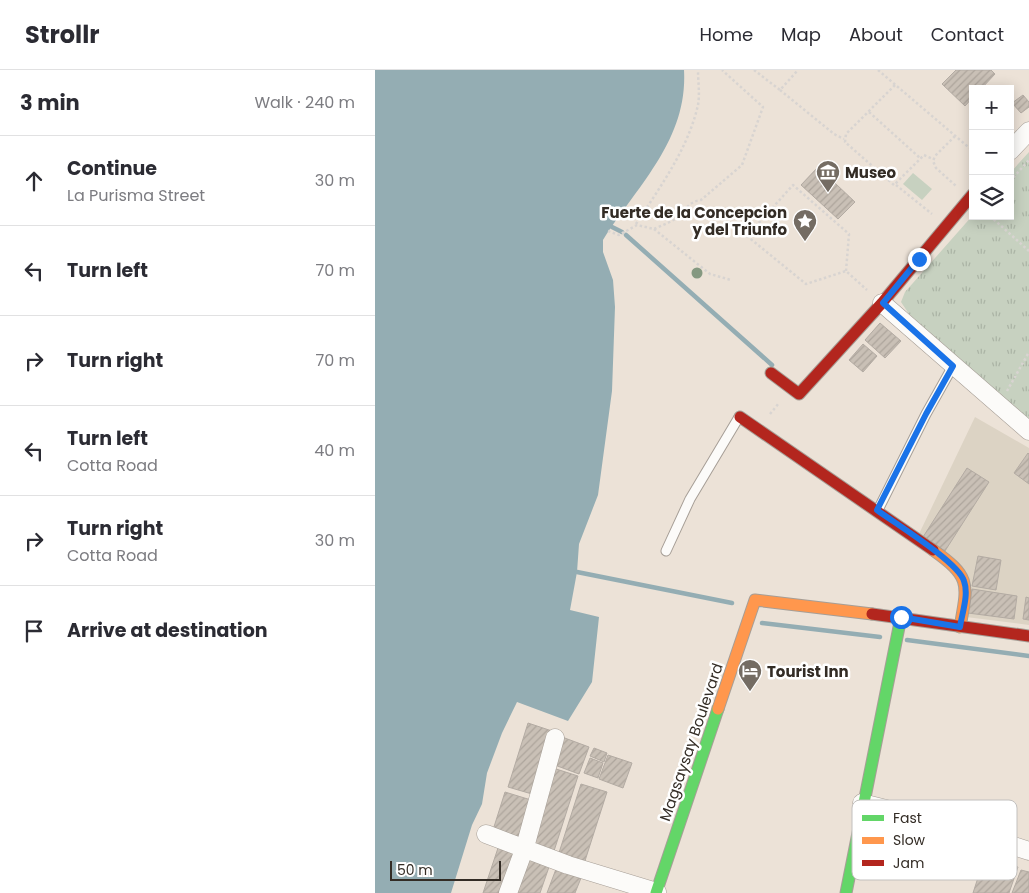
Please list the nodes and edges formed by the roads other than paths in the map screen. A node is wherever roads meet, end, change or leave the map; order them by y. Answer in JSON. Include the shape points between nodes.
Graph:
{"nodes":[{"id":1,"x":1029,"y":131,"type":"edge"},
{"id":2,"x":1014,"y":147,"type":"edge"},
{"id":3,"x":969,"y":198,"type":"edge"},
{"id":4,"x":883,"y":303,"type":"junction"},
{"id":5,"x":953,"y":366,"type":"junction"},
{"id":6,"x":771,"y":373,"type":"dead end"},
{"id":7,"x":740,"y":417,"type":"joint"},
{"id":8,"x":1029,"y":431,"type":"edge"},
{"id":9,"x":877,"y":510,"type":"junction"},
{"id":10,"x":666,"y":551,"type":"dead end"},
{"id":11,"x":901,"y":617,"type":"junction"},
{"id":12,"x":960,"y":627,"type":"junction"},
{"id":13,"x":1029,"y":636,"type":"edge"},
{"id":14,"x":555,"y":738,"type":"dead end"},
{"id":15,"x":863,"y":800,"type":"edge"},
{"id":16,"x":486,"y":834,"type":"dead end"},
{"id":17,"x":525,"y":847,"type":"junction"},
{"id":18,"x":1017,"y":847,"type":"edge"},
{"id":19,"x":1029,"y":851,"type":"edge"},
{"id":20,"x":852,"y":859,"type":"edge"},
{"id":21,"x":509,"y":893,"type":"edge"},
{"id":22,"x":657,"y":893,"type":"edge"},
{"id":23,"x":846,"y":893,"type":"edge"}],
"edges":[{"from":1,"to":2,"type":"street"},
{"from":3,"to":4,"type":"street"},
{"from":4,"to":5,"type":"street"},
{"from":4,"to":6,"type":"street","via":[[799,394]]},
{"from":5,"to":8,"type":"street"},
{"from":5,"to":9,"type":"lane"},
{"from":7,"to":9,"type":"street"},
{"from":7,"to":10,"type":"lane","via":[[690,499]]},
{"from":9,"to":12,"type":"street","via":[[955,566],[961,574],[966,593]]},
{"from":11,"to":12,"type":"street"},
{"from":11,"to":15,"type":"street"},
{"from":11,"to":22,"type":"street","name":"Magsaysay Boulevard","via":[[755,600]]},
{"from":12,"to":13,"type":"street"},
{"from":14,"to":17,"type":"street"},
{"from":16,"to":17,"type":"street"},
{"from":17,"to":21,"type":"street"},
{"from":17,"to":22,"type":"street","via":[[568,865]]},
{"from":18,"to":19,"type":"street"},
{"from":20,"to":23,"type":"street"}]}
